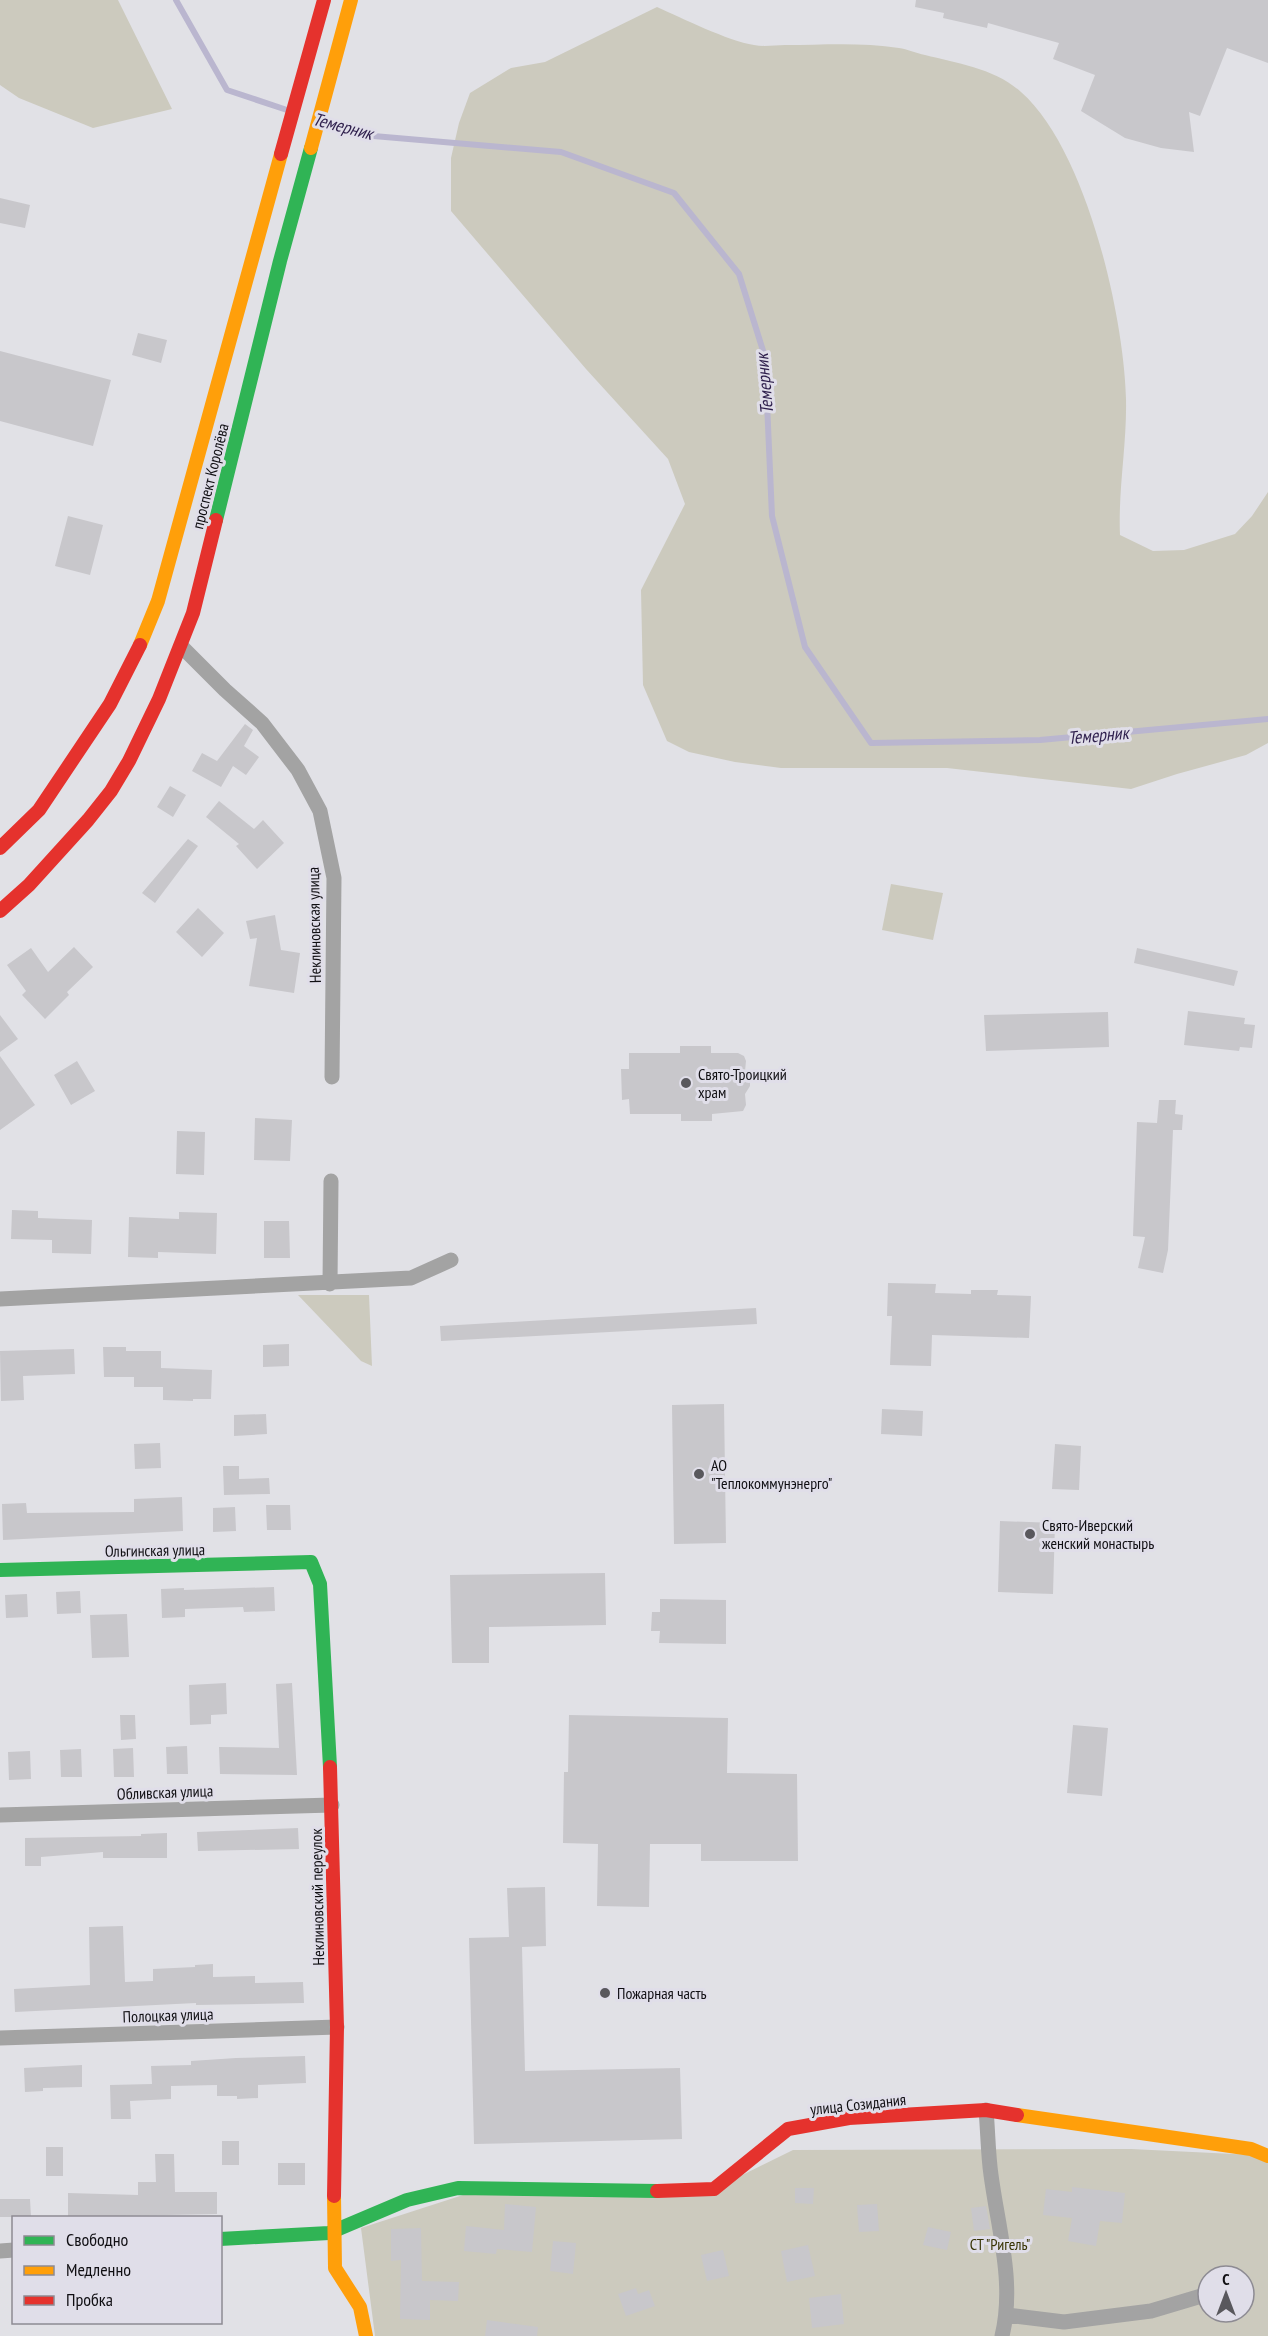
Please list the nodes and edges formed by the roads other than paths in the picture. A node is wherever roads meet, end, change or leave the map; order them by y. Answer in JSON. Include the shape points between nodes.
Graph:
{"nodes":[{"id":1,"x":324,"y":0,"type":"edge"},
{"id":2,"x":351,"y":0,"type":"edge"},
{"id":3,"x":181,"y":646,"type":"junction"},
{"id":4,"x":0,"y":848,"type":"edge"},
{"id":5,"x":0,"y":911,"type":"edge"},
{"id":6,"x":332,"y":1077,"type":"dead end"},
{"id":7,"x":331,"y":1181,"type":"dead end"},
{"id":8,"x":451,"y":1260,"type":"dead end"},
{"id":9,"x":330,"y":1284,"type":"junction"},
{"id":10,"x":0,"y":1299,"type":"edge"},
{"id":11,"x":311,"y":1562,"type":"joint"},
{"id":12,"x":0,"y":1570,"type":"edge"},
{"id":13,"x":332,"y":1805,"type":"junction"},
{"id":14,"x":0,"y":1815,"type":"edge"},
{"id":15,"x":336,"y":2027,"type":"junction"},
{"id":16,"x":0,"y":2038,"type":"edge"},
{"id":17,"x":986,"y":2110,"type":"junction"},
{"id":18,"x":1268,"y":2156,"type":"edge"},
{"id":19,"x":333,"y":2232,"type":"junction"},
{"id":20,"x":222,"y":2239,"type":"edge"},
{"id":21,"x":1196,"y":2298,"type":"edge"},
{"id":22,"x":1007,"y":2315,"type":"junction"},
{"id":23,"x":366,"y":2336,"type":"edge"},
{"id":24,"x":1002,"y":2336,"type":"edge"}],
"edges":[{"from":1,"to":4,"type":"street","name":"проспект Королёва","via":[[158,601],[110,704],[39,810]]},
{"from":2,"to":3,"type":"street","name":"проспект Королёва","via":[[280,261],[193,613]]},
{"from":3,"to":5,"type":"street","name":"проспект Королёва","via":[[151,718],[116,783],[30,886]]},
{"from":3,"to":6,"type":"street","name":"Неклиновская улица","via":[[262,723],[298,770],[320,811],[334,878]]},
{"from":7,"to":9,"type":"street"},
{"from":8,"to":9,"type":"street","via":[[411,1278]]},
{"from":9,"to":10,"type":"street"},
{"from":11,"to":12,"type":"street","name":"Ольгинская улица"},
{"from":11,"to":13,"type":"street","name":"Неклиновский переулок","via":[[320,1584]]},
{"from":13,"to":14,"type":"street","name":"Обливская улица"},
{"from":13,"to":15,"type":"street","name":"Неклиновский переулок"},
{"from":15,"to":16,"type":"street","name":"Полоцкая улица"},
{"from":15,"to":19,"type":"street","name":"Неклиновский переулок"},
{"from":17,"to":18,"type":"street","name":"улица Созидания","via":[[1251,2149]]},
{"from":17,"to":19,"type":"street","name":"улица Созидания","via":[[849,2118],[788,2129],[714,2189],[554,2191],[458,2187],[407,2200]]},
{"from":17,"to":22,"type":"street","via":[[1008,2290]]},
{"from":19,"to":20,"type":"street","name":"улица Созидания"},
{"from":19,"to":23,"type":"street","name":"Неклиновский переулок","via":[[335,2268],[360,2307]]},
{"from":21,"to":22,"type":"street","via":[[1151,2311],[1064,2322]]},
{"from":22,"to":24,"type":"street"}]}
